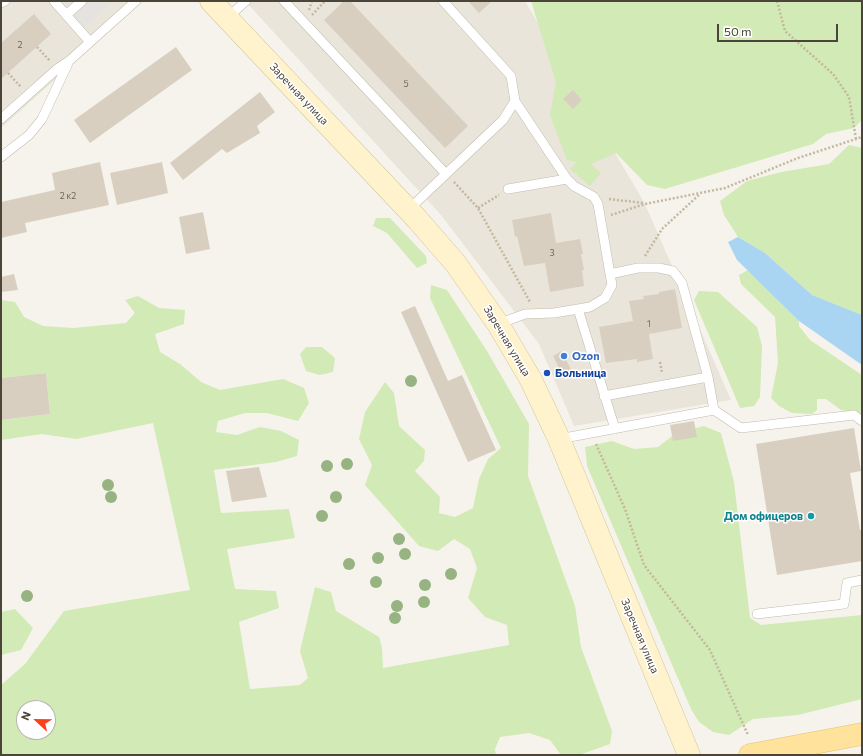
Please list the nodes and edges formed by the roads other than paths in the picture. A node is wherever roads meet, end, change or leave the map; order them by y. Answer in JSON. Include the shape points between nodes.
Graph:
{"nodes":[{"id":1,"x":5,"y":1,"type":"edge"},
{"id":2,"x":54,"y":1,"type":"edge"},
{"id":3,"x":82,"y":1,"type":"edge"},
{"id":4,"x":136,"y":1,"type":"edge"},
{"id":5,"x":211,"y":1,"type":"edge"},
{"id":6,"x":246,"y":1,"type":"edge"},
{"id":7,"x":284,"y":1,"type":"edge"},
{"id":8,"x":443,"y":1,"type":"edge"},
{"id":9,"x":1,"y":3,"type":"edge"},
{"id":10,"x":66,"y":15,"type":"junction"},
{"id":11,"x":227,"y":18,"type":"junction"},
{"id":12,"x":90,"y":42,"type":"junction"},
{"id":13,"x":69,"y":61,"type":"junction"},
{"id":14,"x":515,"y":101,"type":"junction"},
{"id":15,"x":1,"y":119,"type":"edge"},
{"id":16,"x":1,"y":157,"type":"edge"},
{"id":17,"x":446,"y":174,"type":"junction"},
{"id":18,"x":567,"y":179,"type":"junction"},
{"id":19,"x":508,"y":189,"type":"road end"},
{"id":20,"x":408,"y":210,"type":"junction"},
{"id":21,"x":610,"y":274,"type":"junction"},
{"id":22,"x":578,"y":309,"type":"junction"},
{"id":23,"x":498,"y":324,"type":"junction"},
{"id":24,"x":708,"y":377,"type":"junction"},
{"id":25,"x":604,"y":396,"type":"junction"},
{"id":26,"x":714,"y":410,"type":"junction"},
{"id":27,"x":862,"y":421,"type":"edge"},
{"id":28,"x":614,"y":429,"type":"junction"},
{"id":29,"x":559,"y":439,"type":"junction"},
{"id":30,"x":862,"y":580,"type":"edge"},
{"id":31,"x":757,"y":614,"type":"dead end"},
{"id":32,"x":862,"y":734,"type":"edge"},
{"id":33,"x":749,"y":745,"type":"edge"},
{"id":34,"x":689,"y":755,"type":"edge"}],
"edges":[{"from":1,"to":9,"type":"lane"},
{"from":2,"to":10,"type":"lane"},
{"from":3,"to":10,"type":"lane"},
{"from":4,"to":12,"type":"lane"},
{"from":5,"to":11,"type":"main road","name":"Заречная улица"},
{"from":6,"to":11,"type":"lane"},
{"from":7,"to":17,"type":"lane"},
{"from":8,"to":14,"type":"lane","via":[[512,76]]},
{"from":10,"to":12,"type":"lane"},
{"from":11,"to":20,"type":"main road","name":"Заречная улица"},
{"from":12,"to":13,"type":"lane"},
{"from":13,"to":15,"type":"lane","via":[[56,69]]},
{"from":13,"to":16,"type":"lane","via":[[42,119],[29,135]]},
{"from":14,"to":17,"type":"lane","via":[[503,120]]},
{"from":14,"to":18,"type":"lane"},
{"from":17,"to":20,"type":"lane"},
{"from":18,"to":19,"type":"lane"},
{"from":18,"to":21,"type":"lane","via":[[594,197],[598,204]]},
{"from":20,"to":23,"type":"main road","name":"Заречная улица","via":[[456,264]]},
{"from":21,"to":22,"type":"lane","via":[[612,285],[605,298],[590,307]]},
{"from":21,"to":24,"type":"lane","via":[[638,268],[673,271],[682,283]]},
{"from":22,"to":23,"type":"lane","via":[[525,314]]},
{"from":22,"to":25,"type":"lane"},
{"from":23,"to":29,"type":"main road","name":"Заречная улица","via":[[531,380]]},
{"from":24,"to":25,"type":"lane"},
{"from":24,"to":26,"type":"lane"},
{"from":25,"to":28,"type":"lane"},
{"from":26,"to":27,"type":"lane","via":[[741,428],[854,415]]},
{"from":26,"to":28,"type":"lane"},
{"from":28,"to":29,"type":"lane"},
{"from":29,"to":34,"type":"main road","name":"Заречная улица"},
{"from":30,"to":31,"type":"lane","via":[[847,583],[844,604]]},
{"from":32,"to":33,"type":"main road"}]}
